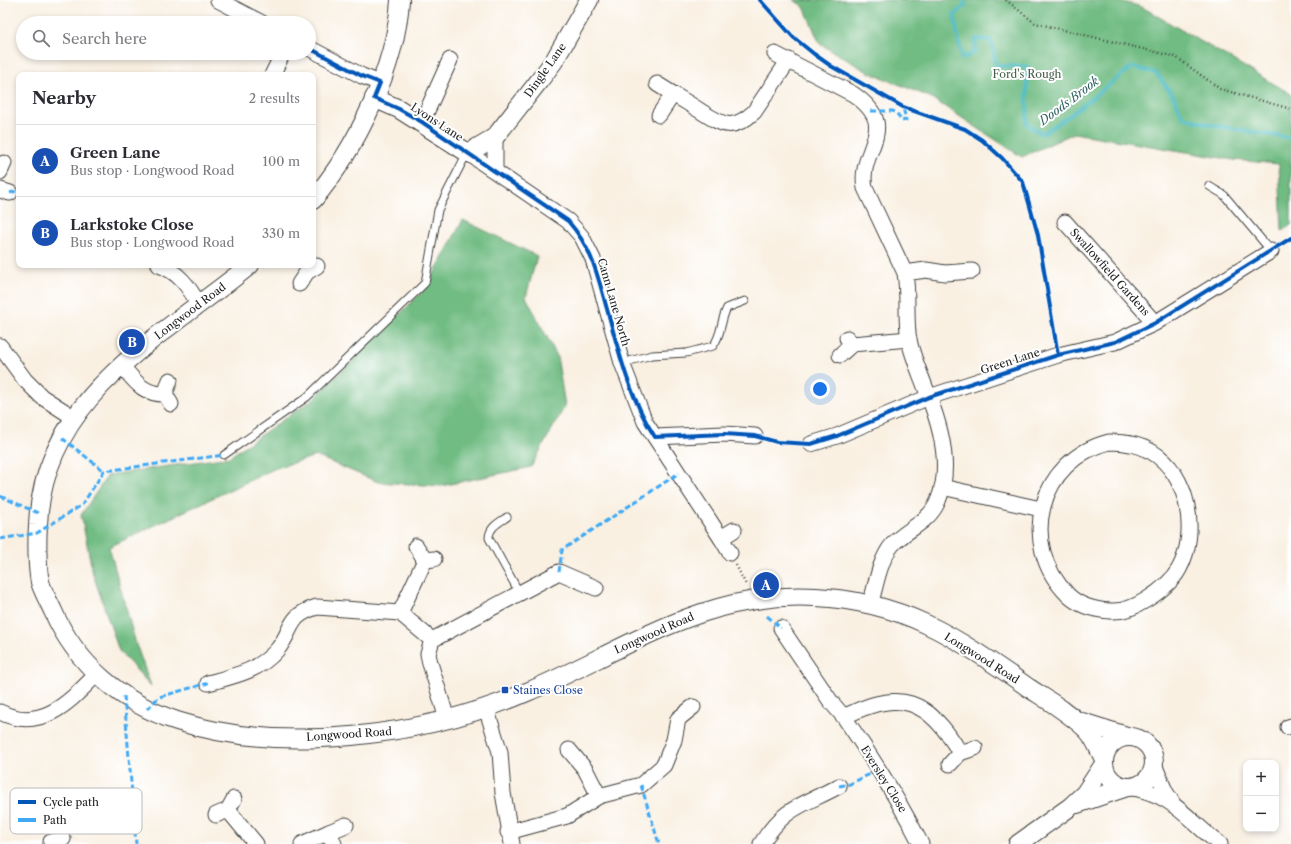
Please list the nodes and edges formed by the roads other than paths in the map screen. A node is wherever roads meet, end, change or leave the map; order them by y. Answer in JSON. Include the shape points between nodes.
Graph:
{"nodes":[{"id":1,"x":218,"y":0,"type":"edge"},
{"id":2,"x":400,"y":0,"type":"edge"},
{"id":3,"x":589,"y":0,"type":"edge"},
{"id":4,"x":249,"y":16,"type":"edge"},
{"id":5,"x":316,"y":52,"type":"edge"},
{"id":6,"x":775,"y":54,"type":"dead end"},
{"id":7,"x":280,"y":60,"type":"edge"},
{"id":8,"x":450,"y":60,"type":"dead end"},
{"id":9,"x":789,"y":60,"type":"junction"},
{"id":10,"x":274,"y":72,"type":"edge"},
{"id":11,"x":657,"y":84,"type":"dead end"},
{"id":12,"x":377,"y":90,"type":"junction"},
{"id":13,"x":674,"y":94,"type":"junction"},
{"id":14,"x":659,"y":116,"type":"dead end"},
{"id":15,"x":422,"y":122,"type":"junction"},
{"id":16,"x":495,"y":137,"type":"junction"},
{"id":17,"x":468,"y":153,"type":"junction"},
{"id":18,"x":495,"y":170,"type":"junction"},
{"id":19,"x":1209,"y":186,"type":"dead end"},
{"id":20,"x":316,"y":196,"type":"edge"},
{"id":21,"x":1065,"y":222,"type":"dead end"},
{"id":22,"x":1271,"y":251,"type":"joint"},
{"id":23,"x":170,"y":268,"type":"edge"},
{"id":24,"x":246,"y":268,"type":"edge"},
{"id":25,"x":972,"y":271,"type":"dead end"},
{"id":26,"x":905,"y":273,"type":"junction"},
{"id":27,"x":745,"y":301,"type":"dead end"},
{"id":28,"x":199,"y":305,"type":"junction"},
{"id":29,"x":1155,"y":323,"type":"junction"},
{"id":30,"x":909,"y":339,"type":"junction"},
{"id":31,"x":0,"y":346,"type":"edge"},
{"id":32,"x":840,"y":355,"type":"dead end"},
{"id":33,"x":622,"y":363,"type":"junction"},
{"id":34,"x":121,"y":365,"type":"junction"},
{"id":35,"x":169,"y":392,"type":"dead end"},
{"id":36,"x":929,"y":397,"type":"junction"},
{"id":37,"x":74,"y":417,"type":"junction"},
{"id":38,"x":755,"y":436,"type":"dead end"},
{"id":39,"x":655,"y":437,"type":"junction"},
{"id":40,"x":811,"y":444,"type":"dead end"},
{"id":41,"x":224,"y":455,"type":"dead end"},
{"id":42,"x":942,"y":487,"type":"junction"},
{"id":43,"x":1041,"y":509,"type":"junction"},
{"id":44,"x":508,"y":517,"type":"dead end"},
{"id":45,"x":734,"y":530,"type":"dead end"},
{"id":46,"x":721,"y":538,"type":"junction"},
{"id":47,"x":416,"y":546,"type":"dead end"},
{"id":48,"x":730,"y":553,"type":"road end"},
{"id":49,"x":596,"y":588,"type":"dead end"},
{"id":50,"x":520,"y":594,"type":"junction"},
{"id":51,"x":870,"y":605,"type":"junction"},
{"id":52,"x":400,"y":613,"type":"junction"},
{"id":53,"x":781,"y":628,"type":"dead end"},
{"id":54,"x":432,"y":640,"type":"junction"},
{"id":55,"x":97,"y":674,"type":"junction"},
{"id":56,"x":208,"y":683,"type":"dead end"},
{"id":57,"x":693,"y":707,"type":"dead end"},
{"id":58,"x":486,"y":708,"type":"junction"},
{"id":59,"x":0,"y":712,"type":"edge"},
{"id":60,"x":844,"y":718,"type":"junction"},
{"id":61,"x":447,"y":719,"type":"junction"},
{"id":62,"x":1075,"y":719,"type":"junction"},
{"id":63,"x":1130,"y":737,"type":"junction"},
{"id":64,"x":975,"y":748,"type":"dead end"},
{"id":65,"x":569,"y":750,"type":"dead end"},
{"id":66,"x":960,"y":753,"type":"junction"},
{"id":67,"x":1104,"y":762,"type":"junction"},
{"id":68,"x":950,"y":764,"type":"dead end"},
{"id":69,"x":1154,"y":764,"type":"junction"},
{"id":70,"x":839,"y":786,"type":"dead end"},
{"id":71,"x":1128,"y":787,"type":"junction"},
{"id":72,"x":599,"y":796,"type":"junction"},
{"id":73,"x":1173,"y":803,"type":"junction"},
{"id":74,"x":1070,"y":807,"type":"junction"},
{"id":75,"x":226,"y":808,"type":"dead end"},
{"id":76,"x":346,"y":825,"type":"dead end"},
{"id":77,"x":332,"y":838,"type":"edge"},
{"id":78,"x":510,"y":838,"type":"edge"},
{"id":79,"x":256,"y":844,"type":"edge"},
{"id":80,"x":302,"y":844,"type":"edge"},
{"id":81,"x":761,"y":844,"type":"edge"},
{"id":82,"x":921,"y":844,"type":"edge"},
{"id":83,"x":1018,"y":844,"type":"edge"},
{"id":84,"x":1220,"y":844,"type":"edge"}],
"edges":[{"from":1,"to":4,"type":"street"},
{"from":2,"to":12,"type":"street","via":[[393,45]]},
{"from":3,"to":16,"type":"street","name":"Dingle Lane","via":[[554,60]]},
{"from":5,"to":12,"type":"street","name":"Lyons Lane","via":[[362,76]]},
{"from":6,"to":9,"type":"street"},
{"from":7,"to":10,"type":"street"},
{"from":8,"to":15,"type":"street"},
{"from":9,"to":13,"type":"street","via":[[754,112],[738,123],[721,124]]},
{"from":9,"to":26,"type":"street","via":[[852,94],[871,112],[876,134],[862,177]]},
{"from":11,"to":13,"type":"street"},
{"from":12,"to":15,"type":"street","name":"Lyons Lane","via":[[399,109]]},
{"from":12,"to":20,"type":"street","via":[[358,132],[335,171]]},
{"from":13,"to":14,"type":"street"},
{"from":15,"to":17,"type":"street","name":"Lyons Lane"},
{"from":16,"to":17,"type":"street","name":"Dingle Lane"},
{"from":16,"to":18,"type":"street"},
{"from":17,"to":18,"type":"street","name":"Cann Lane North"},
{"from":17,"to":41,"type":"lane","via":[[438,210],[425,283],[307,397]]},
{"from":18,"to":33,"type":"street","name":"Cann Lane North","via":[[568,221],[582,237],[593,259]]},
{"from":19,"to":22,"type":"lane","via":[[1224,195]]},
{"from":21,"to":29,"type":"street","name":"Swallowfield Gardens"},
{"from":22,"to":29,"type":"street","name":"Green Lane"},
{"from":23,"to":28,"type":"street","via":[[181,277]]},
{"from":24,"to":28,"type":"street","name":"Longwood Road"},
{"from":25,"to":26,"type":"street","via":[[945,273],[926,270]]},
{"from":26,"to":30,"type":"street"},
{"from":27,"to":33,"type":"lane","via":[[726,308],[719,337],[713,346],[686,353],[652,355]]},
{"from":28,"to":34,"type":"street","name":"Longwood Road"},
{"from":29,"to":36,"type":"street","name":"Green Lane","via":[[1115,342],[1058,355]]},
{"from":30,"to":32,"type":"street","via":[[849,341]]},
{"from":30,"to":36,"type":"street"},
{"from":31,"to":37,"type":"street","via":[[25,380],[42,397]]},
{"from":33,"to":39,"type":"street","name":"Cann Lane North","via":[[645,422]]},
{"from":34,"to":35,"type":"street","via":[[141,387],[153,394]]},
{"from":34,"to":37,"type":"street","name":"Longwood Road","via":[[93,392]]},
{"from":36,"to":40,"type":"street","name":"Green Lane","via":[[837,436]]},
{"from":36,"to":42,"type":"street","via":[[943,450],[945,472]]},
{"from":37,"to":55,"type":"street","name":"Longwood Road","via":[[49,463],[41,488],[37,533],[40,582],[60,628]]},
{"from":38,"to":39,"type":"street","via":[[724,434]]},
{"from":39,"to":46,"type":"street","name":"Cann Lane North"},
{"from":42,"to":43,"type":"street"},
{"from":42,"to":51,"type":"street","via":[[937,503],[929,515],[887,552]]},
{"from":43,"to":43,"type":"street","via":[[1056,477],[1080,454],[1109,442],[1134,444],[1146,448],[1169,466],[1181,486],[1188,528],[1184,558],[1163,588],[1141,603],[1121,611],[1091,608],[1071,598],[1053,575],[1042,546]]},
{"from":44,"to":50,"type":"lane","via":[[493,527],[489,532],[489,538]]},
{"from":45,"to":46,"type":"street"},
{"from":46,"to":48,"type":"street","name":"Cann Lane North"},
{"from":47,"to":52,"type":"street","via":[[430,560]]},
{"from":49,"to":50,"type":"street","via":[[559,572]]},
{"from":50,"to":54,"type":"street"},
{"from":51,"to":58,"type":"street","name":"Longwood Road","via":[[843,599],[782,596],[708,609],[662,627],[525,693]]},
{"from":51,"to":62,"type":"street","name":"Longwood Road","via":[[927,624],[982,656]]},
{"from":52,"to":54,"type":"street"},
{"from":52,"to":56,"type":"street","via":[[317,607],[304,611],[296,617],[278,650],[261,665],[242,674]]},
{"from":53,"to":60,"type":"street","name":"Eversley Close"},
{"from":54,"to":61,"type":"street","via":[[429,648],[430,663]]},
{"from":55,"to":59,"type":"street","via":[[67,704],[53,713],[37,718],[19,718]]},
{"from":55,"to":61,"type":"street","name":"Longwood Road","via":[[124,696],[147,709],[220,732],[311,738],[346,736],[403,729]]},
{"from":57,"to":72,"type":"street","via":[[678,720],[674,740],[664,765],[641,785]]},
{"from":58,"to":61,"type":"street","name":"Longwood Road"},
{"from":58,"to":78,"type":"street","via":[[500,752]]},
{"from":60,"to":66,"type":"street","via":[[857,710],[879,703],[908,703],[933,716]]},
{"from":60,"to":82,"type":"street","name":"Eversley Close","via":[[888,781]]},
{"from":62,"to":63,"type":"street","name":"Longwood Road"},
{"from":62,"to":67,"type":"street","name":"Longwood Road","via":[[1091,734]]},
{"from":63,"to":67,"type":"street","via":[[1115,740]]},
{"from":63,"to":69,"type":"street","via":[[1145,742],[1150,748]]},
{"from":64,"to":66,"type":"street"},
{"from":65,"to":72,"type":"street","via":[[585,769]]},
{"from":66,"to":68,"type":"street"},
{"from":67,"to":71,"type":"street","via":[[1109,777],[1114,782]]},
{"from":67,"to":74,"type":"street","via":[[1085,793]]},
{"from":69,"to":71,"type":"street","via":[[1148,778],[1137,786]]},
{"from":69,"to":73,"type":"street"},
{"from":70,"to":81,"type":"street","via":[[790,810],[773,826]]},
{"from":71,"to":73,"type":"street","via":[[1146,790]]},
{"from":71,"to":74,"type":"street"},
{"from":72,"to":78,"type":"street","via":[[567,816]]},
{"from":73,"to":84,"type":"street"},
{"from":74,"to":83,"type":"street"},
{"from":75,"to":79,"type":"street"},
{"from":76,"to":77,"type":"street"},
{"from":77,"to":80,"type":"street"}]}
